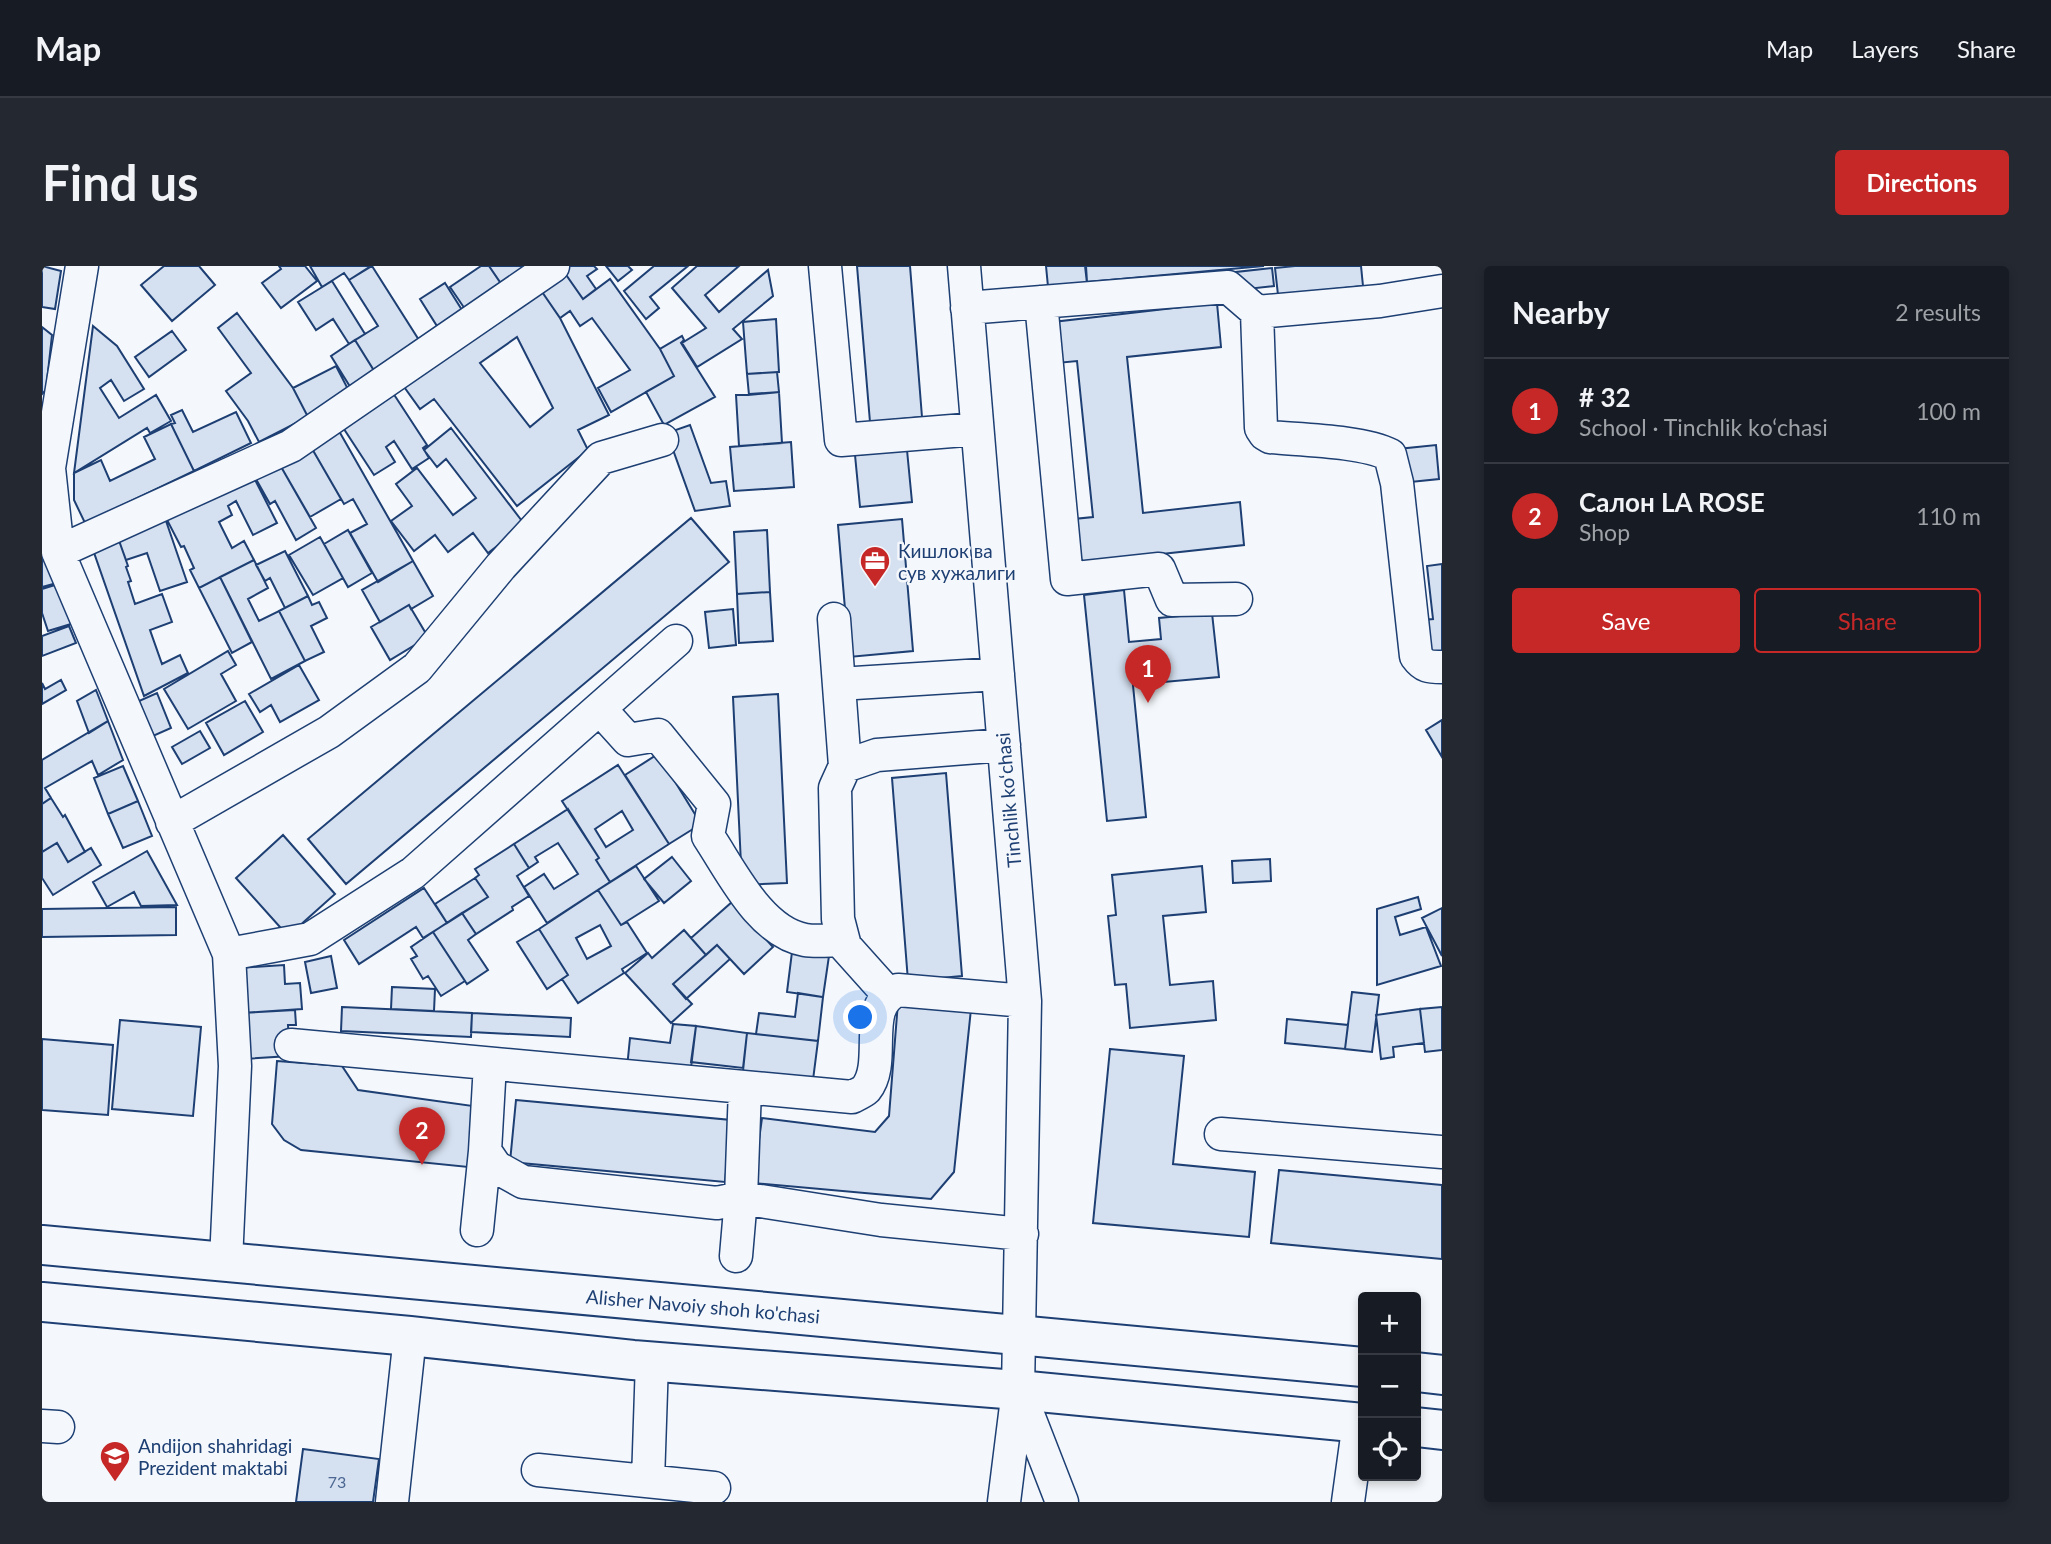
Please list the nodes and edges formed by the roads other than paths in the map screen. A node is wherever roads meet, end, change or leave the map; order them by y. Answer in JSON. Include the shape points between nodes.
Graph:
{"nodes":[{"id":1,"x":82,"y":266,"type":"edge"},
{"id":2,"x":553,"y":266,"type":"edge"},
{"id":3,"x":825,"y":266,"type":"edge"},
{"id":4,"x":964,"y":266,"type":"edge"},
{"id":5,"x":1442,"y":291,"type":"edge"},
{"id":6,"x":1041,"y":302,"type":"junction"},
{"id":7,"x":967,"y":308,"type":"junction"},
{"id":8,"x":1257,"y":312,"type":"junction"},
{"id":9,"x":978,"y":429,"type":"junction"},
{"id":10,"x":662,"y":440,"type":"dead end"},
{"id":11,"x":58,"y":552,"type":"junction"},
{"id":12,"x":1236,"y":598,"type":"dead end"},
{"id":13,"x":834,"y":619,"type":"dead end"},
{"id":14,"x":676,"y":641,"type":"dead end"},
{"id":15,"x":1442,"y":667,"type":"edge"},
{"id":16,"x":998,"y":674,"type":"junction"},
{"id":17,"x":839,"y":684,"type":"junction"},
{"id":18,"x":600,"y":709,"type":"junction"},
{"id":19,"x":1004,"y":745,"type":"junction"},
{"id":20,"x":845,"y":766,"type":"junction"},
{"id":21,"x":172,"y":822,"type":"junction"},
{"id":22,"x":843,"y":940,"type":"junction"},
{"id":23,"x":229,"y":954,"type":"junction"},
{"id":24,"x":888,"y":994,"type":"junction"},
{"id":25,"x":1025,"y":1000,"type":"junction"},
{"id":26,"x":291,"y":1045,"type":"dead end"},
{"id":27,"x":490,"y":1064,"type":"junction"},
{"id":28,"x":746,"y":1087,"type":"junction"},
{"id":29,"x":1221,"y":1134,"type":"dead end"},
{"id":30,"x":485,"y":1151,"type":"junction"},
{"id":31,"x":1442,"y":1152,"type":"edge"},
{"id":32,"x":741,"y":1198,"type":"junction"},
{"id":33,"x":477,"y":1230,"type":"dead end"},
{"id":34,"x":1022,"y":1234,"type":"junction"},
{"id":35,"x":42,"y":1245,"type":"edge"},
{"id":36,"x":736,"y":1256,"type":"dead end"},
{"id":37,"x":226,"y":1261,"type":"junction"},
{"id":38,"x":611,"y":1298,"type":"junction"},
{"id":39,"x":42,"y":1302,"type":"edge"},
{"id":40,"x":696,"y":1306,"type":"junction"},
{"id":41,"x":1020,"y":1335,"type":"junction"},
{"id":42,"x":410,"y":1336,"type":"junction"},
{"id":43,"x":605,"y":1357,"type":"junction"},
{"id":44,"x":652,"y":1361,"type":"junction"},
{"id":45,"x":692,"y":1364,"type":"junction"},
{"id":46,"x":1358,"y":1367,"type":"edge"},
{"id":47,"x":1421,"y":1373,"type":"edge"},
{"id":48,"x":1442,"y":1375,"type":"edge"},
{"id":49,"x":1018,"y":1390,"type":"junction"},
{"id":50,"x":1358,"y":1422,"type":"edge"},
{"id":51,"x":1421,"y":1428,"type":"edge"},
{"id":52,"x":1442,"y":1430,"type":"edge"},
{"id":53,"x":1358,"y":1440,"type":"edge"},
{"id":54,"x":538,"y":1470,"type":"dead end"},
{"id":55,"x":648,"y":1481,"type":"junction"},
{"id":56,"x":714,"y":1488,"type":"dead end"},
{"id":57,"x":392,"y":1502,"type":"edge"},
{"id":58,"x":1004,"y":1502,"type":"edge"},
{"id":59,"x":1062,"y":1502,"type":"edge"},
{"id":60,"x":1348,"y":1502,"type":"edge"}],
"edges":[{"from":1,"to":11,"type":"street","via":[[49,468]]},
{"from":2,"to":11,"type":"street","via":[[291,446]]},
{"from":3,"to":9,"type":"street","via":[[841,440]]},
{"from":4,"to":7,"type":"street","name":"Tinchlik kо‘chasi"},
{"from":5,"to":8,"type":"street","via":[[1380,302]]},
{"from":6,"to":7,"type":"street"},
{"from":6,"to":8,"type":"street","via":[[1228,287]]},
{"from":6,"to":12,"type":"street","via":[[1067,579],[1159,569],[1172,600]]},
{"from":7,"to":9,"type":"street","name":"Tinchlik kо‘chasi"},
{"from":8,"to":15,"type":"street","via":[[1261,428],[1265,434],[1361,447],[1390,456],[1397,482],[1416,656],[1428,667]]},
{"from":9,"to":16,"type":"street","name":"Tinchlik kо‘chasi"},
{"from":10,"to":21,"type":"street","via":[[601,458],[501,566],[417,668],[329,732]]},
{"from":11,"to":21,"type":"street"},
{"from":13,"to":17,"type":"street"},
{"from":14,"to":18,"type":"street"},
{"from":16,"to":17,"type":"street"},
{"from":16,"to":19,"type":"street","name":"Tinchlik kо‘chasi"},
{"from":17,"to":20,"type":"street"},
{"from":18,"to":22,"type":"street","via":[[628,740],[658,735],[714,804],[708,836],[758,911],[774,926],[804,940]]},
{"from":18,"to":23,"type":"street","via":[[413,873],[310,939]]},
{"from":19,"to":20,"type":"street","via":[[877,755]]},
{"from":19,"to":25,"type":"street","name":"Tinchlik kо‘chasi"},
{"from":20,"to":22,"type":"street","via":[[835,788],[838,919]]},
{"from":21,"to":23,"type":"street"},
{"from":22,"to":24,"type":"street"},
{"from":23,"to":37,"type":"street","via":[[235,1066]]},
{"from":24,"to":25,"type":"street","via":[[898,990]]},
{"from":24,"to":28,"type":"street","via":[[880,1004],[866,1089],[852,1097]]},
{"from":25,"to":34,"type":"street","name":"Tinchlik kо‘chasi"},
{"from":26,"to":27,"type":"street"},
{"from":27,"to":28,"type":"street"},
{"from":27,"to":30,"type":"street"},
{"from":28,"to":32,"type":"street"},
{"from":29,"to":31,"type":"street"},
{"from":30,"to":32,"type":"street","via":[[496,1167],[523,1182],[717,1203]]},
{"from":30,"to":33,"type":"street"},
{"from":32,"to":34,"type":"street","via":[[881,1220]]},
{"from":32,"to":36,"type":"street"},
{"from":34,"to":41,"type":"street","name":"Tinchlik kо‘chasi"},
{"from":35,"to":37,"type":"main road","name":"Alisher Navoiy shoh ko'chasi"},
{"from":37,"to":38,"type":"main road","name":"Alisher Navoiy shoh ko'chasi"},
{"from":38,"to":40,"type":"main road","name":"Alisher Navoiy shoh ko'chasi"},
{"from":38,"to":43,"type":"main road"},
{"from":39,"to":42,"type":"main road"},
{"from":40,"to":41,"type":"main road","name":"Alisher Navoiy shoh ko'chasi"},
{"from":40,"to":45,"type":"main road"},
{"from":41,"to":46,"type":"main road","name":"Alisher Navoiy shoh ko'chasi"},
{"from":41,"to":49,"type":"street","name":"Tinchlik kо‘chasi"},
{"from":42,"to":43,"type":"main road"},
{"from":42,"to":57,"type":"street"},
{"from":43,"to":44,"type":"main road"},
{"from":44,"to":45,"type":"main road"},
{"from":44,"to":55,"type":"street"},
{"from":45,"to":49,"type":"main road"},
{"from":47,"to":48,"type":"main road"},
{"from":49,"to":50,"type":"main road"},
{"from":49,"to":58,"type":"street","name":"Tinchlik kо‘chasi"},
{"from":49,"to":59,"type":"street"},
{"from":51,"to":52,"type":"main road"},
{"from":53,"to":60,"type":"street"},
{"from":54,"to":55,"type":"street"},
{"from":55,"to":56,"type":"street"}]}
